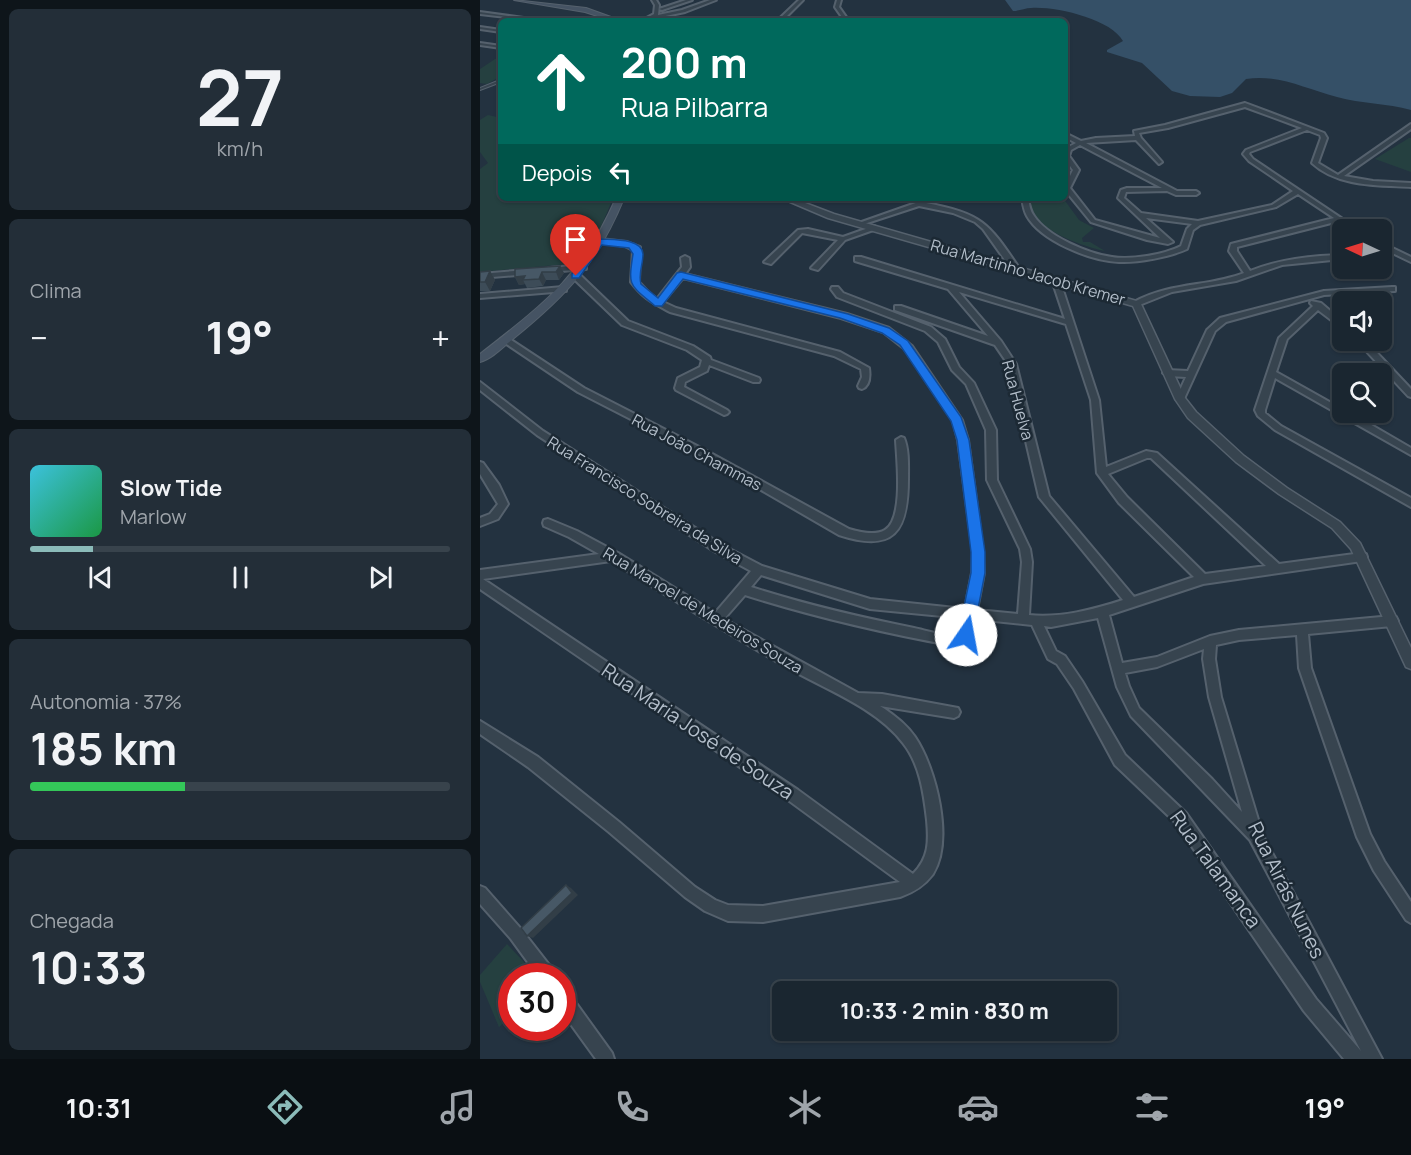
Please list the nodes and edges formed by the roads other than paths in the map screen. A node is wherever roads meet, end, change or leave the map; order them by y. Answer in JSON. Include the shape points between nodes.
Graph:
{"nodes":[{"id":1,"x":517,"y":0,"type":"edge"},
{"id":2,"x":654,"y":0,"type":"edge"},
{"id":3,"x":690,"y":0,"type":"edge"},
{"id":4,"x":714,"y":0,"type":"edge"},
{"id":5,"x":801,"y":0,"type":"edge"},
{"id":6,"x":839,"y":0,"type":"edge"},
{"id":7,"x":658,"y":10,"type":"junction"},
{"id":8,"x":480,"y":12,"type":"edge"},
{"id":9,"x":654,"y":17,"type":"joint"},
{"id":10,"x":519,"y":18,"type":"edge"},
{"id":11,"x":610,"y":18,"type":"edge"},
{"id":12,"x":782,"y":18,"type":"edge"},
{"id":13,"x":844,"y":18,"type":"edge"},
{"id":14,"x":480,"y":28,"type":"edge"},
{"id":15,"x":498,"y":30,"type":"edge"},
{"id":16,"x":482,"y":46,"type":"edge"},
{"id":17,"x":498,"y":47,"type":"edge"},
{"id":18,"x":498,"y":82,"type":"edge"},
{"id":19,"x":480,"y":89,"type":"edge"},
{"id":20,"x":1411,"y":126,"type":"edge"},
{"id":21,"x":1308,"y":128,"type":"junction"},
{"id":22,"x":1068,"y":137,"type":"edge"},
{"id":23,"x":1138,"y":138,"type":"junction"},
{"id":24,"x":1078,"y":142,"type":"junction"},
{"id":25,"x":1068,"y":151,"type":"edge"},
{"id":26,"x":1068,"y":158,"type":"edge"},
{"id":27,"x":1159,"y":162,"type":"dead end"},
{"id":28,"x":1339,"y":177,"type":"junction"},
{"id":29,"x":1411,"y":185,"type":"edge"},
{"id":30,"x":1068,"y":186,"type":"edge"},
{"id":31,"x":1068,"y":189,"type":"edge"},
{"id":32,"x":1167,"y":189,"type":"junction"},
{"id":33,"x":1298,"y":191,"type":"junction"},
{"id":34,"x":1196,"y":193,"type":"dead end"},
{"id":35,"x":619,"y":201,"type":"edge"},
{"id":36,"x":791,"y":201,"type":"edge"},
{"id":37,"x":928,"y":201,"type":"edge"},
{"id":38,"x":1026,"y":201,"type":"edge"},
{"id":39,"x":919,"y":204,"type":"junction"},
{"id":40,"x":1139,"y":215,"type":"junction"},
{"id":41,"x":1340,"y":219,"type":"edge"},
{"id":42,"x":1332,"y":221,"type":"edge"},
{"id":43,"x":1198,"y":223,"type":"junction"},
{"id":44,"x":859,"y":224,"type":"junction"},
{"id":45,"x":874,"y":228,"type":"junction"},
{"id":46,"x":843,"y":239,"type":"junction"},
{"id":47,"x":600,"y":242,"type":"junction"},
{"id":48,"x":1169,"y":242,"type":"junction"},
{"id":49,"x":1178,"y":250,"type":"junction"},
{"id":50,"x":1392,"y":251,"type":"edge"},
{"id":51,"x":1392,"y":253,"type":"edge"},
{"id":52,"x":1395,"y":253,"type":"junction"},
{"id":53,"x":1332,"y":257,"type":"edge"},
{"id":54,"x":685,"y":258,"type":"dead end"},
{"id":55,"x":858,"y":259,"type":"dead end"},
{"id":56,"x":1411,"y":260,"type":"edge"},
{"id":57,"x":768,"y":262,"type":"dead end"},
{"id":58,"x":583,"y":267,"type":"junction"},
{"id":59,"x":815,"y":268,"type":"dead end"},
{"id":60,"x":1015,"y":268,"type":"junction"},
{"id":61,"x":1248,"y":274,"type":"junction"},
{"id":62,"x":681,"y":275,"type":"junction"},
{"id":63,"x":480,"y":276,"type":"edge"},
{"id":64,"x":576,"y":276,"type":"junction"},
{"id":65,"x":1056,"y":280,"type":"junction"},
{"id":66,"x":951,"y":287,"type":"junction"},
{"id":67,"x":563,"y":289,"type":"junction"},
{"id":68,"x":1392,"y":289,"type":"dead end"},
{"id":69,"x":480,"y":296,"type":"edge"},
{"id":70,"x":1306,"y":297,"type":"junction"},
{"id":71,"x":658,"y":303,"type":"junction"},
{"id":72,"x":1137,"y":304,"type":"junction"},
{"id":73,"x":1318,"y":306,"type":"junction"},
{"id":74,"x":1332,"y":316,"type":"edge"},
{"id":75,"x":1070,"y":323,"type":"junction"},
{"id":76,"x":505,"y":339,"type":"junction"},
{"id":77,"x":998,"y":343,"type":"junction"},
{"id":78,"x":1370,"y":351,"type":"edge"},
{"id":79,"x":482,"y":356,"type":"edge"},
{"id":80,"x":706,"y":361,"type":"junction"},
{"id":81,"x":1272,"y":372,"type":"junction"},
{"id":82,"x":1167,"y":373,"type":"junction"},
{"id":83,"x":1192,"y":374,"type":"junction"},
{"id":84,"x":756,"y":380,"type":"dead end"},
{"id":85,"x":480,"y":385,"type":"edge"},
{"id":86,"x":862,"y":386,"type":"dead end"},
{"id":87,"x":1411,"y":394,"type":"edge"},
{"id":88,"x":1180,"y":399,"type":"junction"},
{"id":89,"x":724,"y":412,"type":"dead end"},
{"id":90,"x":901,"y":440,"type":"dead end"},
{"id":91,"x":1411,"y":452,"type":"edge"},
{"id":92,"x":480,"y":466,"type":"edge"},
{"id":93,"x":1102,"y":473,"type":"junction"},
{"id":94,"x":1411,"y":503,"type":"edge"},
{"id":95,"x":480,"y":522,"type":"edge"},
{"id":96,"x":548,"y":523,"type":"dead end"},
{"id":97,"x":614,"y":556,"type":"junction"},
{"id":98,"x":1362,"y":557,"type":"junction"},
{"id":99,"x":1276,"y":568,"type":"junction"},
{"id":100,"x":759,"y":570,"type":"junction"},
{"id":101,"x":480,"y":576,"type":"edge"},
{"id":102,"x":1203,"y":579,"type":"junction"},
{"id":103,"x":480,"y":583,"type":"edge"},
{"id":104,"x":742,"y":589,"type":"junction"},
{"id":105,"x":1131,"y":603,"type":"junction"},
{"id":106,"x":1102,"y":612,"type":"junction"},
{"id":107,"x":971,"y":615,"type":"junction"},
{"id":108,"x":716,"y":620,"type":"junction"},
{"id":109,"x":1030,"y":620,"type":"junction"},
{"id":110,"x":1392,"y":621,"type":"junction"},
{"id":111,"x":1302,"y":629,"type":"junction"},
{"id":112,"x":1210,"y":641,"type":"junction"},
{"id":113,"x":1408,"y":646,"type":"edge"},
{"id":114,"x":1411,"y":663,"type":"edge"},
{"id":115,"x":1118,"y":669,"type":"junction"},
{"id":116,"x":858,"y":699,"type":"junction"},
{"id":117,"x":954,"y":712,"type":"dead end"},
{"id":118,"x":480,"y":727,"type":"edge"},
{"id":119,"x":1257,"y":839,"type":"junction"},
{"id":120,"x":914,"y":884,"type":"junction"},
{"id":121,"x":480,"y":893,"type":"edge"},
{"id":122,"x":1411,"y":915,"type":"edge"},
{"id":123,"x":537,"y":963,"type":"edge"},
{"id":124,"x":576,"y":1017,"type":"edge"},
{"id":125,"x":606,"y":1059,"type":"edge"},
{"id":126,"x":1358,"y":1059,"type":"edge"},
{"id":127,"x":1374,"y":1059,"type":"edge"}],
"edges":[{"from":1,"to":11,"type":"main road","via":[[586,10]]},
{"from":2,"to":7,"type":"street"},
{"from":3,"to":7,"type":"street"},
{"from":4,"to":9,"type":"street"},
{"from":5,"to":12,"type":"street"},
{"from":6,"to":13,"type":"street","via":[[837,7]]},
{"from":7,"to":9,"type":"street"},
{"from":8,"to":10,"type":"street"},
{"from":14,"to":15,"type":"street"},
{"from":16,"to":17,"type":"street"},
{"from":18,"to":19,"type":"street"},
{"from":20,"to":28,"type":"street"},
{"from":21,"to":23,"type":"street","via":[[1245,105],[1136,132]]},
{"from":21,"to":28,"type":"street","via":[[1324,138],[1315,163]]},
{"from":21,"to":33,"type":"street","via":[[1246,154]]},
{"from":22,"to":24,"type":"street"},
{"from":23,"to":24,"type":"street"},
{"from":23,"to":27,"type":"street"},
{"from":24,"to":25,"type":"street"},
{"from":24,"to":32,"type":"street"},
{"from":26,"to":30,"type":"street","via":[[1076,170]]},
{"from":28,"to":29,"type":"street"},
{"from":31,"to":48,"type":"street","via":[[1085,214],[1099,224]]},
{"from":32,"to":34,"type":"street","via":[[1178,194]]},
{"from":32,"to":40,"type":"street","via":[[1123,191],[1123,201]]},
{"from":33,"to":41,"type":"street"},
{"from":33,"to":43,"type":"street","via":[[1274,206]]},
{"from":35,"to":47,"type":"main road"},
{"from":36,"to":44,"type":"street","name":"Rua Martinho Jacob Kremer"},
{"from":37,"to":39,"type":"street"},
{"from":38,"to":49,"type":"street","via":[[1032,218],[1048,233],[1095,254],[1123,260]]},
{"from":39,"to":44,"type":"street"},
{"from":39,"to":60,"type":"street","via":[[979,220]]},
{"from":40,"to":43,"type":"street"},
{"from":40,"to":48,"type":"street"},
{"from":42,"to":61,"type":"street","via":[[1234,246],[1233,251]]},
{"from":43,"to":49,"type":"street","via":[[1190,229],[1184,247]]},
{"from":44,"to":45,"type":"street","name":"Rua Martinho Jacob Kremer"},
{"from":45,"to":46,"type":"street"},
{"from":45,"to":60,"type":"street","name":"Rua Martinho Jacob Kremer"},
{"from":46,"to":57,"type":"street","via":[[802,231]]},
{"from":46,"to":59,"type":"street"},
{"from":47,"to":58,"type":"main road"},
{"from":47,"to":71,"type":"street","via":[[637,249],[635,282]]},
{"from":48,"to":49,"type":"street"},
{"from":50,"to":52,"type":"street"},
{"from":51,"to":52,"type":"street"},
{"from":52,"to":56,"type":"street"},
{"from":53,"to":61,"type":"street","via":[[1296,260]]},
{"from":54,"to":62,"type":"street","via":[[686,267]]},
{"from":55,"to":66,"type":"street"},
{"from":58,"to":63,"type":"street"},
{"from":58,"to":64,"type":"main road"},
{"from":60,"to":65,"type":"street","name":"Rua Martinho Jacob Kremer"},
{"from":61,"to":72,"type":"street","via":[[1162,291]]},
{"from":62,"to":71,"type":"street"},
{"from":62,"to":107,"type":"street","via":[[844,316],[886,330],[909,348],[957,420],[963,440],[978,552]]},
{"from":64,"to":67,"type":"main road"},
{"from":64,"to":80,"type":"street","via":[[625,323],[690,348]]},
{"from":65,"to":72,"type":"street","name":"Rua Martinho Jacob Kremer"},
{"from":65,"to":75,"type":"street"},
{"from":66,"to":75,"type":"street"},
{"from":66,"to":77,"type":"street"},
{"from":67,"to":69,"type":"street"},
{"from":67,"to":76,"type":"main road"},
{"from":68,"to":70,"type":"street"},
{"from":70,"to":73,"type":"street"},
{"from":70,"to":83,"type":"street","via":[[1216,324]]},
{"from":71,"to":86,"type":"street","via":[[689,315],[837,354],[865,368]]},
{"from":72,"to":82,"type":"street","name":"Rua Martinho Jacob Kremer"},
{"from":73,"to":74,"type":"street"},
{"from":73,"to":81,"type":"street","via":[[1283,338]]},
{"from":75,"to":93,"type":"street","via":[[1095,400]]},
{"from":76,"to":79,"type":"main road"},
{"from":76,"to":90,"type":"street","name":"Rua João Chammas","via":[[581,390],[702,452],[843,532],[858,536],[881,536],[895,528],[903,490]]},
{"from":77,"to":105,"type":"street","name":"Rua Huelva","via":[[1012,364],[1044,497]]},
{"from":77,"to":109,"type":"street","name":"Rua Huelva","via":[[833,289],[928,329],[942,341],[955,368],[970,383],[991,430],[992,480],[1025,549]]},
{"from":78,"to":87,"type":"street"},
{"from":80,"to":84,"type":"street"},
{"from":80,"to":89,"type":"street","via":[[704,369],[681,380],[679,388]]},
{"from":81,"to":91,"type":"street"},
{"from":81,"to":94,"type":"street","via":[[1260,410],[1263,418]]},
{"from":82,"to":83,"type":"street"},
{"from":82,"to":88,"type":"street","name":"Rua Martinho Jacob Kremer"},
{"from":83,"to":88,"type":"street"},
{"from":85,"to":100,"type":"street","name":"Rua Francisco Sobreira da Silva","via":[[540,433],[709,543]]},
{"from":88,"to":98,"type":"street","name":"Rua Martinho Jacob Kremer","via":[[1205,428],[1248,465],[1336,525]]},
{"from":92,"to":95,"type":"street","via":[[503,504],[494,517]]},
{"from":93,"to":99,"type":"street","via":[[1146,454],[1154,455]]},
{"from":93,"to":102,"type":"street","via":[[1123,500]]},
{"from":96,"to":97,"type":"street","name":"Rua Manoel de Medeiros Souza"},
{"from":97,"to":101,"type":"street"},
{"from":97,"to":108,"type":"street","name":"Rua Manoel de Medeiros Souza"},
{"from":98,"to":99,"type":"street","name":"Rua Francisco Sobreira da Silva"},
{"from":98,"to":110,"type":"street","name":"Rua Martinho Jacob Kremer"},
{"from":99,"to":102,"type":"street","name":"Rua Francisco Sobreira da Silva"},
{"from":100,"to":104,"type":"street"},
{"from":100,"to":107,"type":"street","name":"Rua Francisco Sobreira da Silva","via":[[870,604]]},
{"from":102,"to":105,"type":"street","name":"Rua Francisco Sobreira da Silva"},
{"from":103,"to":120,"type":"street","name":"Rua Maria José de Souza","via":[[793,795]]},
{"from":104,"to":107,"type":"street","via":[[794,607],[955,641],[965,639]]},
{"from":104,"to":108,"type":"street"},
{"from":105,"to":106,"type":"street","name":"Rua Francisco Sobreira da Silva"},
{"from":106,"to":109,"type":"street","name":"Rua Francisco Sobreira da Silva","via":[[1068,620]]},
{"from":106,"to":115,"type":"street"},
{"from":107,"to":109,"type":"street","name":"Rua Francisco Sobreira da Silva"},
{"from":108,"to":116,"type":"street","name":"Rua Manoel de Medeiros Souza"},
{"from":109,"to":126,"type":"street","name":"Rua Talamanca","via":[[1052,655],[1061,660],[1078,685],[1120,760],[1181,818],[1310,1005]]},
{"from":110,"to":111,"type":"street"},
{"from":110,"to":113,"type":"street","name":"Rua Martinho Jacob Kremer"},
{"from":111,"to":112,"type":"street"},
{"from":111,"to":122,"type":"street","via":[[1305,668],[1364,837]]},
{"from":112,"to":115,"type":"street","via":[[1157,662]]},
{"from":112,"to":119,"type":"street","name":"Rua Airás Nunes","via":[[1215,697]]},
{"from":113,"to":114,"type":"street","name":"Rua Martinho Jacob Kremer"},
{"from":115,"to":119,"type":"street","via":[[1135,712]]},
{"from":116,"to":117,"type":"street"},
{"from":116,"to":120,"type":"street","name":"Rua Manoel de Medeiros Souza","via":[[900,728],[923,767],[936,837],[934,859]]},
{"from":118,"to":120,"type":"street","via":[[533,762],[690,892],[728,914],[763,914],[878,895]]},
{"from":119,"to":127,"type":"street","name":"Rua Airás Nunes"},
{"from":121,"to":123,"type":"street"},
{"from":124,"to":125,"type":"street"}]}
